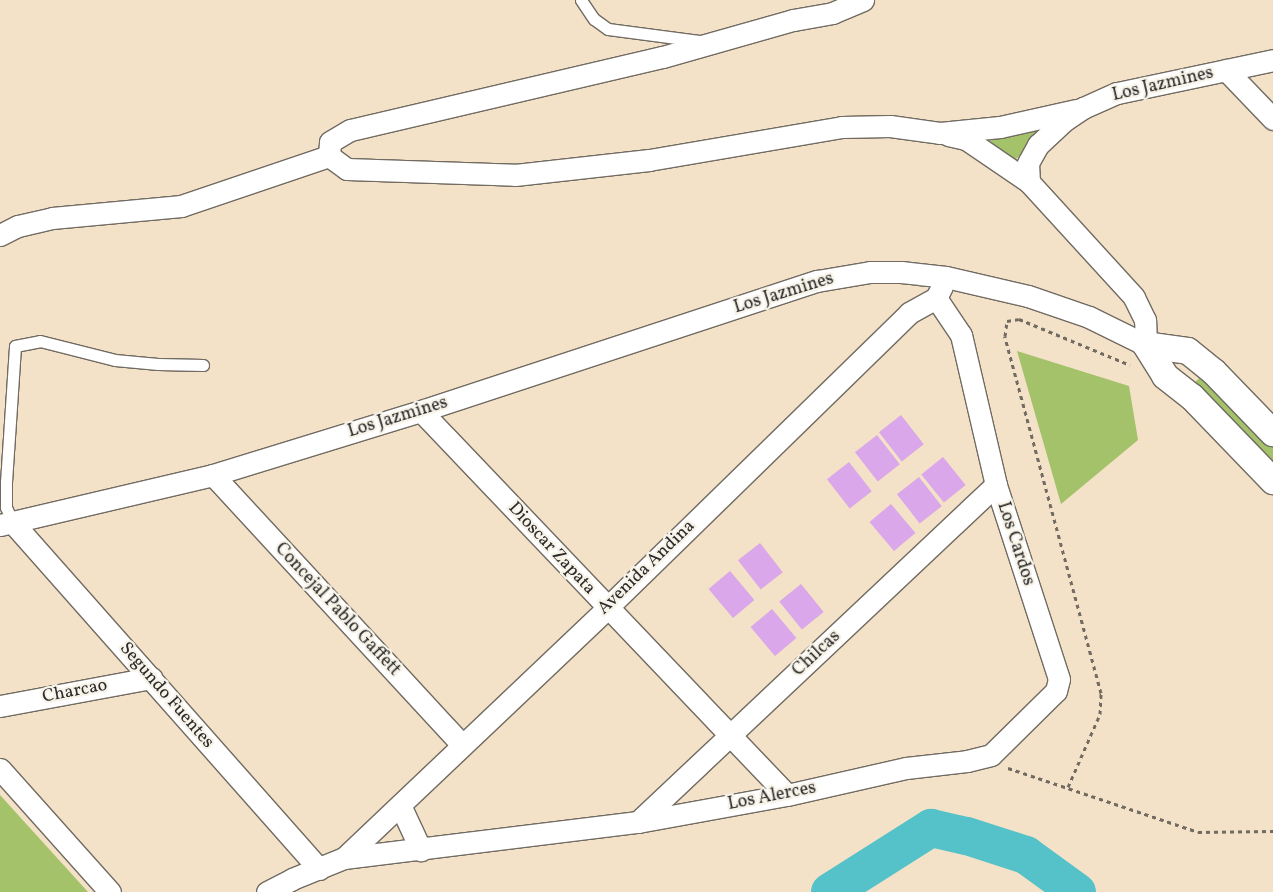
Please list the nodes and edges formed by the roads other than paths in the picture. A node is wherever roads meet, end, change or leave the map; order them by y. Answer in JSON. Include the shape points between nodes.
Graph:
{"nodes":[{"id":1,"x":581,"y":0,"type":"edge"},
{"id":2,"x":863,"y":0,"type":"edge"},
{"id":3,"x":713,"y":42,"type":"junction"},
{"id":4,"x":1273,"y":60,"type":"edge"},
{"id":5,"x":1226,"y":70,"type":"junction"},
{"id":6,"x":1083,"y":108,"type":"junction"},
{"id":7,"x":1273,"y":119,"type":"edge"},
{"id":8,"x":940,"y":133,"type":"junction"},
{"id":9,"x":329,"y":156,"type":"junction"},
{"id":10,"x":1029,"y":182,"type":"junction"},
{"id":11,"x":0,"y":235,"type":"edge"},
{"id":12,"x":946,"y":277,"type":"junction"},
{"id":13,"x":936,"y":298,"type":"junction"},
{"id":14,"x":1142,"y":357,"type":"junction"},
{"id":15,"x":203,"y":365,"type":"dead end"},
{"id":16,"x":421,"y":411,"type":"junction"},
{"id":17,"x":1273,"y":433,"type":"edge"},
{"id":18,"x":213,"y":475,"type":"junction"},
{"id":19,"x":1273,"y":481,"type":"edge"},
{"id":20,"x":996,"y":485,"type":"junction"},
{"id":21,"x":6,"y":524,"type":"edge"},
{"id":22,"x":607,"y":608,"type":"junction"},
{"id":23,"x":151,"y":678,"type":"junction"},
{"id":24,"x":0,"y":706,"type":"edge"},
{"id":25,"x":730,"y":736,"type":"junction"},
{"id":26,"x":462,"y":745,"type":"junction"},
{"id":27,"x":977,"y":758,"type":"joint"},
{"id":28,"x":0,"y":770,"type":"edge"},
{"id":29,"x":787,"y":795,"type":"junction"},
{"id":30,"x":400,"y":805,"type":"junction"},
{"id":31,"x":638,"y":822,"type":"junction"},
{"id":32,"x":421,"y":850,"type":"junction"},
{"id":33,"x":344,"y":858,"type":"junction"},
{"id":34,"x":319,"y":869,"type":"junction"},
{"id":35,"x":110,"y":892,"type":"edge"},
{"id":36,"x":267,"y":892,"type":"edge"}],
"edges":[{"from":1,"to":3,"type":"lane","via":[[594,19],[608,29]]},
{"from":2,"to":3,"type":"street","via":[[834,12]]},
{"from":3,"to":9,"type":"street","via":[[350,130],[330,142]]},
{"from":4,"to":5,"type":"street","name":"Los Jazmines"},
{"from":5,"to":6,"type":"street","name":"Los Jazmines","via":[[1117,93]]},
{"from":5,"to":7,"type":"street"},
{"from":6,"to":8,"type":"street","via":[[1000,127]]},
{"from":6,"to":10,"type":"street","name":"Los Jazmines","via":[[1038,145],[1028,163]]},
{"from":8,"to":9,"type":"street","via":[[890,126],[842,127],[649,160],[515,175],[347,169]]},
{"from":8,"to":10,"type":"street","via":[[966,139]]},
{"from":9,"to":11,"type":"street","via":[[181,206],[52,218],[18,226]]},
{"from":10,"to":14,"type":"street","via":[[1134,297],[1145,320]]},
{"from":12,"to":13,"type":"street"},
{"from":12,"to":14,"type":"street","name":"Los Jazmines","via":[[1028,296],[1089,317]]},
{"from":12,"to":16,"type":"street","name":"Los Jazmines","via":[[870,272],[817,281]]},
{"from":13,"to":20,"type":"street","name":"Los Cardos","via":[[961,335]]},
{"from":13,"to":22,"type":"street","name":"Avenida Andina","via":[[909,313]]},
{"from":14,"to":17,"type":"street","via":[[1188,351],[1214,372]]},
{"from":14,"to":19,"type":"street","via":[[1192,397]]},
{"from":15,"to":21,"type":"lane","via":[[115,360],[40,341],[15,346]]},
{"from":16,"to":18,"type":"street","name":"Los Jazmines"},
{"from":16,"to":22,"type":"street","name":"Dioscar Zapata"},
{"from":18,"to":21,"type":"street","name":"Los Jazmines"},
{"from":18,"to":26,"type":"street","name":"Concejal Pablo Gaffett"},
{"from":20,"to":25,"type":"street","name":"Chilcas"},
{"from":20,"to":27,"type":"street","name":"Los Cardos","via":[[1059,679],[1056,691],[991,755]]},
{"from":21,"to":23,"type":"street","name":"Segundo Fuentes"},
{"from":22,"to":25,"type":"street","name":"Dioscar Zapata"},
{"from":22,"to":26,"type":"street","name":"Avenida Andina"},
{"from":23,"to":24,"type":"street","name":"Charcao"},
{"from":23,"to":34,"type":"street","name":"Segundo Fuentes"},
{"from":25,"to":29,"type":"street","name":"Dioscar Zapata"},
{"from":25,"to":31,"type":"street","name":"Chilcas"},
{"from":26,"to":30,"type":"street","name":"Avenida Andina"},
{"from":27,"to":29,"type":"street","name":"Los Alerces","via":[[906,768]]},
{"from":28,"to":35,"type":"street"},
{"from":29,"to":31,"type":"street","name":"Los Alerces"},
{"from":30,"to":32,"type":"street"},
{"from":30,"to":33,"type":"street","name":"Avenida Andina"},
{"from":31,"to":32,"type":"street","name":"Los Alerces"},
{"from":32,"to":33,"type":"street","name":"Los Alerces"},
{"from":33,"to":34,"type":"street","name":"Los Alerces"},
{"from":34,"to":36,"type":"street","name":"Los Alerces"}]}
